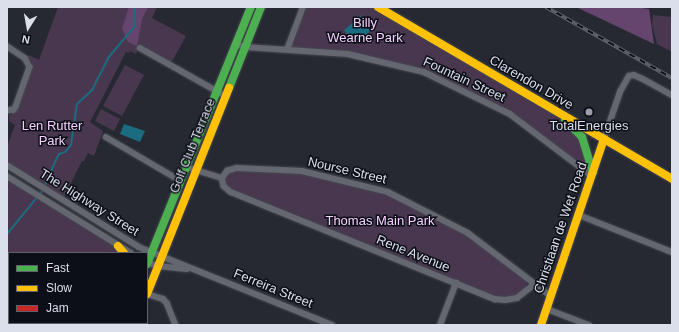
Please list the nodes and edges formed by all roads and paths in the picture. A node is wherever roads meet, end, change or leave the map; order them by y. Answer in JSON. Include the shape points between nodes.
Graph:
{"nodes":[{"id":1,"x":250,"y":7,"type":"edge"},
{"id":2,"x":261,"y":7,"type":"edge"},
{"id":3,"x":303,"y":7,"type":"edge"},
{"id":4,"x":378,"y":7,"type":"edge"},
{"id":5,"x":235,"y":44,"type":"junction"},
{"id":6,"x":7,"y":46,"type":"edge"},
{"id":7,"x":245,"y":47,"type":"junction"},
{"id":8,"x":140,"y":48,"type":"dead end"},
{"id":9,"x":287,"y":50,"type":"junction"},
{"id":10,"x":216,"y":91,"type":"junction"},
{"id":11,"x":672,"y":95,"type":"edge"},
{"id":12,"x":226,"y":96,"type":"junction"},
{"id":13,"x":551,"y":108,"type":"junction"},
{"id":14,"x":7,"y":111,"type":"edge"},
{"id":15,"x":106,"y":137,"type":"dead end"},
{"id":16,"x":604,"y":139,"type":"junction"},
{"id":17,"x":7,"y":166,"type":"edge"},
{"id":18,"x":186,"y":167,"type":"junction"},
{"id":19,"x":196,"y":170,"type":"junction"},
{"id":20,"x":593,"y":174,"type":"junction"},
{"id":21,"x":7,"y":176,"type":"edge"},
{"id":22,"x":222,"y":178,"type":"junction"},
{"id":23,"x":672,"y":179,"type":"edge"},
{"id":24,"x":181,"y":181,"type":"junction"},
{"id":25,"x":579,"y":215,"type":"junction"},
{"id":26,"x":121,"y":250,"type":"edge"},
{"id":27,"x":672,"y":252,"type":"edge"},
{"id":28,"x":151,"y":253,"type":"junction"},
{"id":29,"x":161,"y":256,"type":"junction"},
{"id":30,"x":148,"y":260,"type":"edge"},
{"id":31,"x":148,"y":263,"type":"edge"},
{"id":32,"x":158,"y":266,"type":"junction"},
{"id":33,"x":205,"y":274,"type":"junction"},
{"id":34,"x":456,"y":283,"type":"junction"},
{"id":35,"x":535,"y":284,"type":"junction"},
{"id":36,"x":148,"y":291,"type":"edge"},
{"id":37,"x":148,"y":294,"type":"edge"},
{"id":38,"x":551,"y":296,"type":"junction"},
{"id":39,"x":547,"y":309,"type":"junction"},
{"id":40,"x":326,"y":324,"type":"edge"},
{"id":41,"x":176,"y":325,"type":"edge"},
{"id":42,"x":332,"y":325,"type":"edge"},
{"id":43,"x":440,"y":325,"type":"edge"},
{"id":44,"x":541,"y":325,"type":"edge"},
{"id":45,"x":589,"y":325,"type":"edge"}],
"edges":[{"from":1,"to":5,"type":"street","name":"Golf Club Terrace"},
{"from":2,"to":7,"type":"street","name":"Golf Club Terrace"},
{"from":3,"to":9,"type":"street"},
{"from":4,"to":13,"type":"street","name":"Clarendon Drive"},
{"from":5,"to":7,"type":"street","name":"Fountain Street"},
{"from":5,"to":10,"type":"street","name":"Golf Club Terrace"},
{"from":6,"to":14,"type":"street","via":[[25,58],[30,67],[16,107]]},
{"from":7,"to":9,"type":"street","name":"Fountain Street"},
{"from":7,"to":12,"type":"street","name":"Golf Club Terrace"},
{"from":8,"to":10,"type":"street"},
{"from":9,"to":20,"type":"street","name":"Fountain Street","via":[[348,54],[431,74],[510,114]]},
{"from":10,"to":12,"type":"street"},
{"from":10,"to":18,"type":"street","name":"Golf Club Terrace"},
{"from":11,"to":16,"type":"street","via":[[634,75],[629,76],[620,92]]},
{"from":12,"to":19,"type":"street","name":"Golf Club Terrace"},
{"from":13,"to":16,"type":"street","name":"Clarendon Drive"},
{"from":13,"to":20,"type":"street","via":[[582,137]]},
{"from":15,"to":24,"type":"street"},
{"from":16,"to":20,"type":"street","name":"Christiaan de Wet Road"},
{"from":16,"to":23,"type":"street","name":"Clarendon Drive"},
{"from":17,"to":28,"type":"street","name":"The Highway Street","via":[[126,241]]},
{"from":18,"to":19,"type":"street"},
{"from":18,"to":24,"type":"street","name":"Golf Club Terrace"},
{"from":19,"to":22,"type":"street"},
{"from":19,"to":29,"type":"street","name":"Golf Club Terrace"},
{"from":20,"to":25,"type":"street","name":"Christiaan de Wet Road"},
{"from":21,"to":26,"type":"street","name":"The Highway Street"},
{"from":22,"to":34,"type":"street","name":"Rene Avenue","via":[[224,186],[231,192]]},
{"from":22,"to":35,"type":"street","name":"Nourse Street","via":[[227,171],[237,168],[295,170],[388,192],[468,233]]},
{"from":24,"to":28,"type":"street","name":"Golf Club Terrace"},
{"from":25,"to":27,"type":"street"},
{"from":25,"to":38,"type":"street","name":"Christiaan de Wet Road"},
{"from":28,"to":29,"type":"street","name":"The Highway Street"},
{"from":28,"to":30,"type":"street","name":"Golf Club Terrace"},
{"from":29,"to":32,"type":"street","name":"Golf Club Terrace"},
{"from":29,"to":33,"type":"street","name":"Ferreira Street"},
{"from":31,"to":32,"type":"street"},
{"from":32,"to":33,"type":"street","name":"Ferreira Street"},
{"from":32,"to":36,"type":"street","name":"Golf Club Terrace"},
{"from":33,"to":40,"type":"street","name":"Ferreira Street"},
{"from":34,"to":35,"type":"street","name":"Rene Avenue","via":[[495,299],[505,300],[524,294]]},
{"from":34,"to":43,"type":"street"},
{"from":35,"to":38,"type":"street","name":"Nourse Street"},
{"from":37,"to":41,"type":"street","via":[[167,303]]},
{"from":38,"to":39,"type":"street","name":"Christiaan de Wet Road"},
{"from":39,"to":44,"type":"street","name":"Christiaan de Wet Road"},
{"from":39,"to":45,"type":"street"},
{"from":40,"to":42,"type":"street","name":"Ferreira Street"}]}
